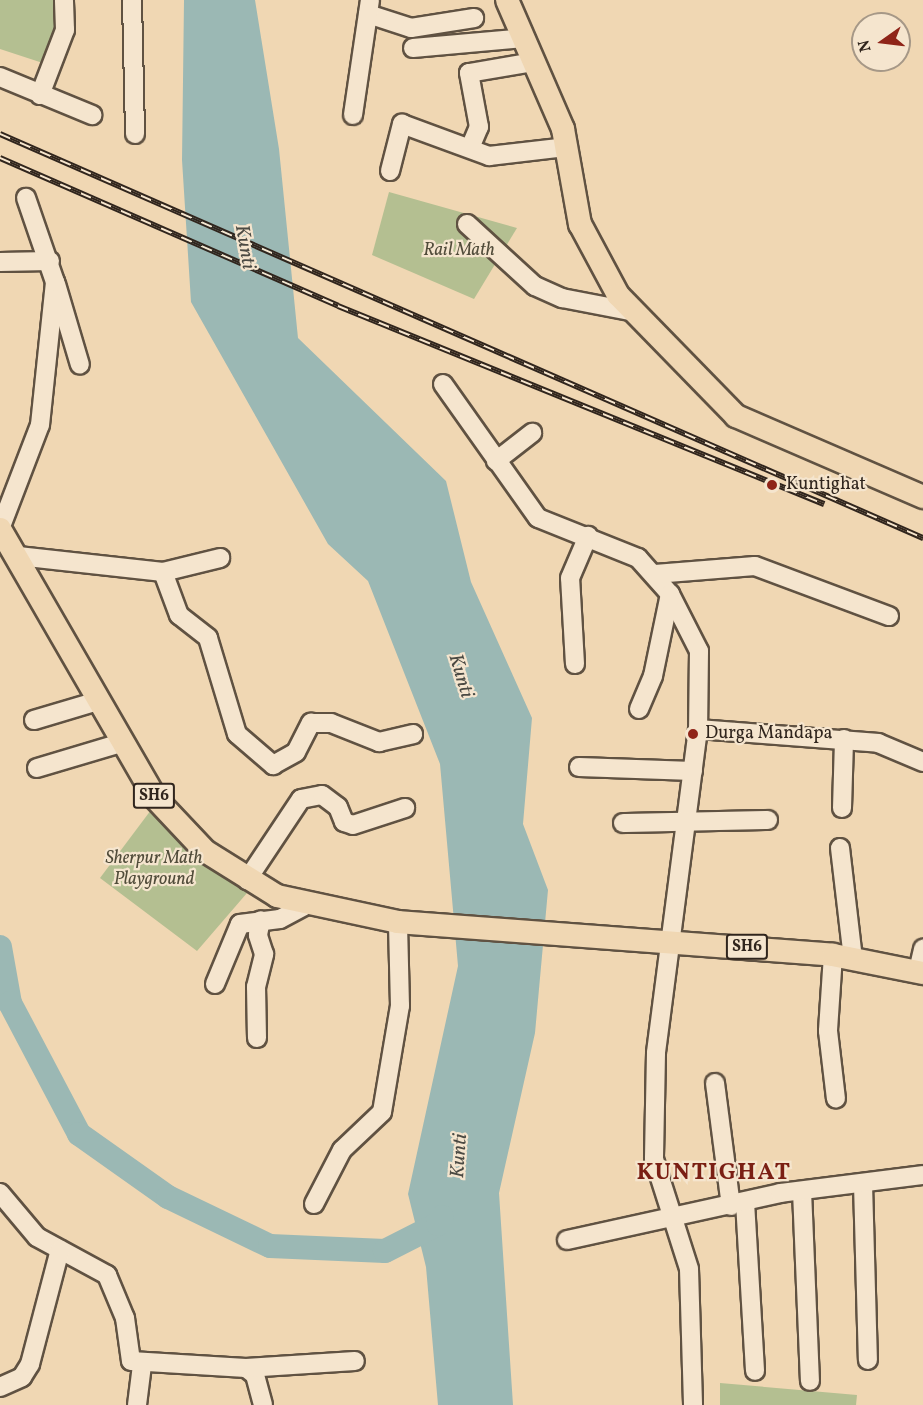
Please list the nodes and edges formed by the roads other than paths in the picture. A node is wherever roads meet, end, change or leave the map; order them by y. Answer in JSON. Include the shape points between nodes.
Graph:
{"nodes":[{"id":1,"x":64,"y":0,"type":"edge"},
{"id":2,"x":132,"y":0,"type":"edge"},
{"id":3,"x":507,"y":0,"type":"edge"},
{"id":4,"x":369,"y":7,"type":"edge"},
{"id":5,"x":474,"y":18,"type":"dead end"},
{"id":6,"x":524,"y":38,"type":"junction"},
{"id":7,"x":413,"y":48,"type":"dead end"},
{"id":8,"x":534,"y":62,"type":"junction"},
{"id":9,"x":0,"y":77,"type":"edge"},
{"id":10,"x":40,"y":95,"type":"junction"},
{"id":11,"x":92,"y":115,"type":"dead end"},
{"id":12,"x":353,"y":115,"type":"dead end"},
{"id":13,"x":135,"y":134,"type":"dead end"},
{"id":14,"x":567,"y":147,"type":"junction"},
{"id":15,"x":470,"y":148,"type":"junction"},
{"id":16,"x":390,"y":171,"type":"dead end"},
{"id":17,"x":26,"y":198,"type":"dead end"},
{"id":18,"x":467,"y":224,"type":"dead end"},
{"id":19,"x":3,"y":256,"type":"edge"},
{"id":20,"x":50,"y":261,"type":"junction"},
{"id":21,"x":55,"y":282,"type":"junction"},
{"id":22,"x":634,"y":312,"type":"junction"},
{"id":23,"x":80,"y":365,"type":"dead end"},
{"id":24,"x":443,"y":384,"type":"dead end"},
{"id":25,"x":532,"y":433,"type":"dead end"},
{"id":26,"x":496,"y":461,"type":"junction"},
{"id":27,"x":923,"y":497,"type":"edge"},
{"id":28,"x":0,"y":529,"type":"edge"},
{"id":29,"x":588,"y":536,"type":"junction"},
{"id":30,"x":18,"y":556,"type":"junction"},
{"id":31,"x":220,"y":558,"type":"dead end"},
{"id":32,"x":163,"y":572,"type":"junction"},
{"id":33,"x":655,"y":574,"type":"junction"},
{"id":34,"x":670,"y":594,"type":"junction"},
{"id":35,"x":889,"y":616,"type":"dead end"},
{"id":36,"x":575,"y":664,"type":"dead end"},
{"id":37,"x":98,"y":701,"type":"junction"},
{"id":38,"x":639,"y":709,"type":"dead end"},
{"id":39,"x":34,"y":720,"type":"dead end"},
{"id":40,"x":698,"y":729,"type":"junction"},
{"id":41,"x":413,"y":735,"type":"dead end"},
{"id":42,"x":844,"y":739,"type":"junction"},
{"id":43,"x":121,"y":743,"type":"junction"},
{"id":44,"x":923,"y":762,"type":"edge"},
{"id":45,"x":579,"y":767,"type":"dead end"},
{"id":46,"x":37,"y":768,"type":"dead end"},
{"id":47,"x":693,"y":771,"type":"junction"},
{"id":48,"x":405,"y":808,"type":"dead end"},
{"id":49,"x":842,"y":808,"type":"dead end"},
{"id":50,"x":768,"y":820,"type":"dead end"},
{"id":51,"x":623,"y":823,"type":"dead end"},
{"id":52,"x":684,"y":823,"type":"junction"},
{"id":53,"x":840,"y":848,"type":"dead end"},
{"id":54,"x":247,"y":880,"type":"junction"},
{"id":55,"x":304,"y":906,"type":"junction"},
{"id":56,"x":261,"y":920,"type":"junction"},
{"id":57,"x":398,"y":922,"type":"junction"},
{"id":58,"x":675,"y":940,"type":"junction"},
{"id":59,"x":923,"y":949,"type":"edge"},
{"id":60,"x":843,"y":956,"type":"junction"},
{"id":61,"x":920,"y":972,"type":"edge"},
{"id":62,"x":215,"y":984,"type":"dead end"},
{"id":63,"x":257,"y":1038,"type":"dead end"},
{"id":64,"x":715,"y":1083,"type":"dead end"},
{"id":65,"x":836,"y":1099,"type":"dead end"},
{"id":66,"x":923,"y":1175,"type":"edge"},
{"id":67,"x":863,"y":1184,"type":"junction"},
{"id":68,"x":802,"y":1191,"type":"junction"},
{"id":69,"x":0,"y":1194,"type":"edge"},
{"id":70,"x":314,"y":1204,"type":"dead end"},
{"id":71,"x":738,"y":1204,"type":"junction"},
{"id":72,"x":672,"y":1221,"type":"junction"},
{"id":73,"x":567,"y":1240,"type":"dead end"},
{"id":74,"x":60,"y":1250,"type":"junction"},
{"id":75,"x":868,"y":1359,"type":"dead end"},
{"id":76,"x":355,"y":1361,"type":"dead end"},
{"id":77,"x":142,"y":1365,"type":"junction"},
{"id":78,"x":246,"y":1368,"type":"junction"},
{"id":79,"x":755,"y":1371,"type":"dead end"},
{"id":80,"x":810,"y":1381,"type":"dead end"},
{"id":81,"x":0,"y":1387,"type":"edge"},
{"id":82,"x":137,"y":1405,"type":"edge"},
{"id":83,"x":263,"y":1405,"type":"edge"},
{"id":84,"x":693,"y":1405,"type":"edge"}],
"edges":[{"from":1,"to":10,"type":"street","via":[[65,30]]},
{"from":2,"to":13,"type":"street"},
{"from":3,"to":6,"type":"main road"},
{"from":4,"to":5,"type":"street","via":[[411,28]]},
{"from":4,"to":12,"type":"street"},
{"from":6,"to":7,"type":"street"},
{"from":6,"to":8,"type":"main road"},
{"from":8,"to":14,"type":"main road"},
{"from":8,"to":15,"type":"street","via":[[469,73],[480,127]]},
{"from":9,"to":10,"type":"street"},
{"from":10,"to":11,"type":"street"},
{"from":14,"to":15,"type":"street","via":[[498,157]]},
{"from":14,"to":22,"type":"main road","via":[[580,224],[618,295]]},
{"from":15,"to":16,"type":"street","via":[[402,124]]},
{"from":17,"to":20,"type":"street"},
{"from":18,"to":22,"type":"street","via":[[535,286],[562,298]]},
{"from":19,"to":20,"type":"street"},
{"from":20,"to":21,"type":"street"},
{"from":21,"to":23,"type":"street"},
{"from":21,"to":28,"type":"street","via":[[40,425]]},
{"from":22,"to":27,"type":"main road","via":[[736,416]]},
{"from":24,"to":26,"type":"street"},
{"from":25,"to":26,"type":"street"},
{"from":26,"to":29,"type":"street","via":[[538,519]]},
{"from":28,"to":30,"type":"main road","number":"SH6"},
{"from":29,"to":33,"type":"street","via":[[620,547]]},
{"from":29,"to":36,"type":"street","via":[[570,578]]},
{"from":30,"to":32,"type":"street"},
{"from":30,"to":37,"type":"main road","number":"SH6"},
{"from":31,"to":32,"type":"street"},
{"from":32,"to":41,"type":"street","via":[[179,615],[198,626],[211,645],[231,725],[268,763],[282,763],[296,752],[311,723],[331,723],[379,742]]},
{"from":33,"to":34,"type":"street"},
{"from":33,"to":35,"type":"street","via":[[755,566]]},
{"from":34,"to":38,"type":"street","via":[[653,676]]},
{"from":34,"to":40,"type":"street","via":[[699,651]]},
{"from":37,"to":39,"type":"street"},
{"from":37,"to":43,"type":"main road","number":"SH6"},
{"from":40,"to":42,"type":"street"},
{"from":40,"to":47,"type":"street"},
{"from":42,"to":44,"type":"street","via":[[889,745]]},
{"from":42,"to":49,"type":"street"},
{"from":43,"to":46,"type":"street"},
{"from":43,"to":54,"type":"main road","number":"SH6","via":[[169,816]]},
{"from":45,"to":47,"type":"street"},
{"from":47,"to":52,"type":"street"},
{"from":48,"to":54,"type":"street","via":[[353,825],[344,822],[338,807],[322,795],[301,799]]},
{"from":50,"to":52,"type":"street"},
{"from":51,"to":52,"type":"street"},
{"from":52,"to":58,"type":"street"},
{"from":53,"to":60,"type":"street"},
{"from":54,"to":55,"type":"main road","number":"SH6"},
{"from":55,"to":56,"type":"street","via":[[280,919]]},
{"from":55,"to":57,"type":"main road","number":"SH6"},
{"from":56,"to":62,"type":"street","via":[[240,924]]},
{"from":56,"to":63,"type":"street","via":[[264,954],[256,987]]},
{"from":57,"to":58,"type":"main road","number":"SH6"},
{"from":57,"to":70,"type":"street","via":[[400,1006],[381,1112],[342,1149]]},
{"from":58,"to":60,"type":"main road","number":"SH6"},
{"from":58,"to":72,"type":"street","via":[[657,1045],[654,1159]]},
{"from":59,"to":61,"type":"street"},
{"from":60,"to":61,"type":"main road","number":"SH6"},
{"from":60,"to":65,"type":"street","via":[[828,1031]]},
{"from":64,"to":71,"type":"street"},
{"from":66,"to":67,"type":"street"},
{"from":67,"to":68,"type":"street"},
{"from":67,"to":75,"type":"street"},
{"from":68,"to":71,"type":"street"},
{"from":68,"to":80,"type":"street"},
{"from":69,"to":74,"type":"street","via":[[23,1226]]},
{"from":71,"to":72,"type":"street"},
{"from":71,"to":79,"type":"street"},
{"from":72,"to":73,"type":"street"},
{"from":72,"to":84,"type":"street","via":[[689,1269]]},
{"from":74,"to":77,"type":"street","via":[[107,1275],[125,1318],[128,1357]]},
{"from":74,"to":81,"type":"street","via":[[30,1364],[22,1377]]},
{"from":76,"to":78,"type":"street"},
{"from":77,"to":78,"type":"street"},
{"from":77,"to":82,"type":"street"},
{"from":78,"to":83,"type":"street","via":[[255,1375]]}]}
